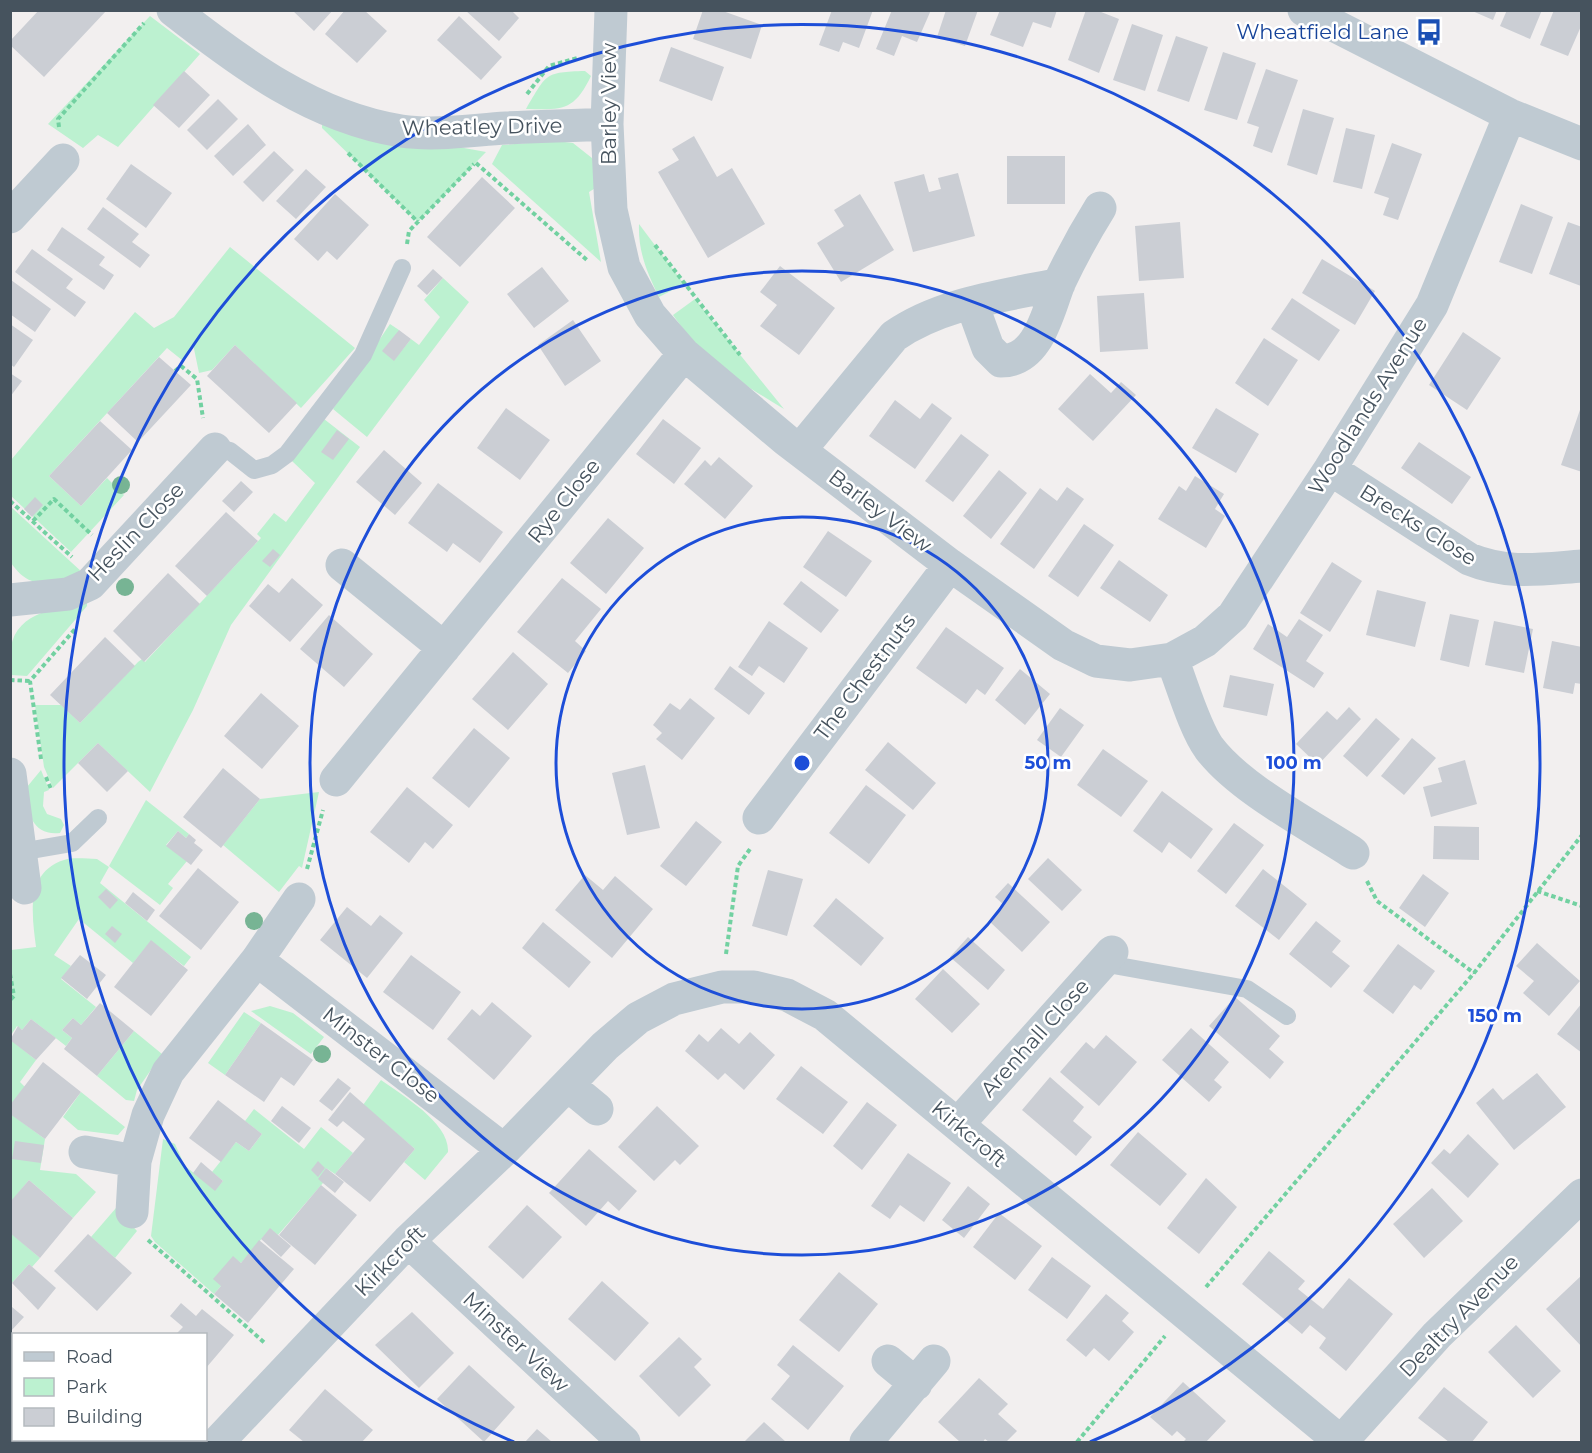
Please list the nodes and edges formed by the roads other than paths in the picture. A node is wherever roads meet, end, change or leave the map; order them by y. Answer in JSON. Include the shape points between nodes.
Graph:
{"nodes":[{"id":1,"x":611,"y":10,"type":"edge"},
{"id":2,"x":1304,"y":10,"type":"edge"},
{"id":3,"x":162,"y":13,"type":"edge"},
{"id":4,"x":1510,"y":115,"type":"junction"},
{"id":5,"x":607,"y":124,"type":"junction"},
{"id":6,"x":1581,"y":144,"type":"edge"},
{"id":7,"x":63,"y":160,"type":"road end"},
{"id":8,"x":1100,"y":208,"type":"dead end"},
{"id":9,"x":10,"y":218,"type":"edge"},
{"id":10,"x":402,"y":268,"type":"road end"},
{"id":11,"x":1059,"y":284,"type":"junction"},
{"id":12,"x":972,"y":304,"type":"junction"},
{"id":13,"x":684,"y":354,"type":"junction"},
{"id":14,"x":214,"y":449,"type":"joint"},
{"id":15,"x":800,"y":450,"type":"junction"},
{"id":16,"x":1330,"y":469,"type":"junction"},
{"id":17,"x":342,"y":565,"type":"dead end"},
{"id":18,"x":950,"y":565,"type":"junction"},
{"id":19,"x":1581,"y":566,"type":"edge"},
{"id":20,"x":10,"y":600,"type":"edge"},
{"id":21,"x":444,"y":648,"type":"junction"},
{"id":22,"x":1172,"y":659,"type":"junction"},
{"id":23,"x":10,"y":774,"type":"edge"},
{"id":24,"x":336,"y":780,"type":"road end"},
{"id":25,"x":99,"y":818,"type":"dead end"},
{"id":26,"x":759,"y":818,"type":"road end"},
{"id":27,"x":20,"y":852,"type":"junction"},
{"id":28,"x":1353,"y":853,"type":"road end"},
{"id":29,"x":25,"y":888,"type":"dead end"},
{"id":30,"x":299,"y":899,"type":"road end"},
{"id":31,"x":1107,"y":957,"type":"joint"},
{"id":32,"x":257,"y":960,"type":"junction"},
{"id":33,"x":1287,"y":1016,"type":"dead end"},
{"id":34,"x":568,"y":1085,"type":"junction"},
{"id":35,"x":597,"y":1109,"type":"dead end"},
{"id":36,"x":958,"y":1124,"type":"junction"},
{"id":37,"x":504,"y":1150,"type":"junction"},
{"id":38,"x":85,"y":1152,"type":"dead end"},
{"id":39,"x":135,"y":1161,"type":"junction"},
{"id":40,"x":1581,"y":1195,"type":"edge"},
{"id":41,"x":132,"y":1212,"type":"road end"},
{"id":42,"x":408,"y":1241,"type":"junction"},
{"id":43,"x":888,"y":1361,"type":"dead end"},
{"id":44,"x":218,"y":1443,"type":"edge"},
{"id":45,"x":624,"y":1443,"type":"edge"},
{"id":46,"x":866,"y":1443,"type":"edge"},
{"id":47,"x":1341,"y":1443,"type":"edge"}],
"edges":[{"from":1,"to":5,"type":"street","name":"Barley View"},
{"from":2,"to":4,"type":"street"},
{"from":3,"to":5,"type":"street","name":"Wheatley Drive","via":[[291,93],[346,118],[403,131]]},
{"from":4,"to":6,"type":"street"},
{"from":4,"to":16,"type":"street","name":"Woodlands Avenue","via":[[1432,305]]},
{"from":5,"to":13,"type":"street","name":"Barley View","via":[[611,210],[624,267],[650,315]]},
{"from":7,"to":9,"type":"street"},
{"from":8,"to":11,"type":"street"},
{"from":10,"to":14,"type":"lane","via":[[363,355],[287,454],[272,465],[254,470],[230,451]]},
{"from":11,"to":12,"type":"street"},
{"from":11,"to":12,"type":"street","via":[[1046,324],[1028,350],[1013,361],[1001,361],[988,348]]},
{"from":12,"to":15,"type":"street","via":[[914,322],[894,336]]},
{"from":13,"to":15,"type":"street","name":"Barley View"},
{"from":13,"to":21,"type":"street","name":"Rye Close"},
{"from":14,"to":20,"type":"street","name":"Heslin Close","via":[[95,578],[68,594]]},
{"from":15,"to":18,"type":"street","name":"Barley View"},
{"from":16,"to":19,"type":"street","name":"Brecks Close","via":[[1468,559],[1492,568],[1518,570]]},
{"from":16,"to":22,"type":"street","name":"Woodlands Avenue","via":[[1233,616],[1205,641]]},
{"from":17,"to":21,"type":"street"},
{"from":18,"to":22,"type":"street","name":"Barley View","via":[[1063,645],[1096,661],[1130,665]]},
{"from":18,"to":26,"type":"street","name":"The Chestnuts"},
{"from":21,"to":24,"type":"street","name":"Rye Close"},
{"from":22,"to":28,"type":"street","via":[[1208,746],[1224,764]]},
{"from":23,"to":27,"type":"street"},
{"from":25,"to":27,"type":"lane","via":[[72,843]]},
{"from":27,"to":29,"type":"street"},
{"from":30,"to":32,"type":"street"},
{"from":31,"to":33,"type":"lane","via":[[1247,988]]},
{"from":31,"to":36,"type":"street","name":"Arenhall Close"},
{"from":32,"to":37,"type":"street","name":"Minster Close"},
{"from":32,"to":39,"type":"street","via":[[168,1072],[148,1115]]},
{"from":34,"to":35,"type":"street"},
{"from":34,"to":36,"type":"street","name":"Kirkcroft","via":[[638,1018],[674,999],[722,987],[754,987],[787,995],[825,1015]]},
{"from":34,"to":37,"type":"street","name":"Kirkcroft"},
{"from":36,"to":47,"type":"street","name":"Kirkcroft"},
{"from":37,"to":42,"type":"street","name":"Kirkcroft"},
{"from":38,"to":39,"type":"street"},
{"from":39,"to":41,"type":"street"},
{"from":40,"to":47,"type":"street","name":"Dealtry Avenue","via":[[1437,1335]]},
{"from":42,"to":44,"type":"street","name":"Kirkcroft"},
{"from":42,"to":45,"type":"street","name":"Minster View"},
{"from":43,"to":46,"type":"street","via":[[925,1373]]}]}
